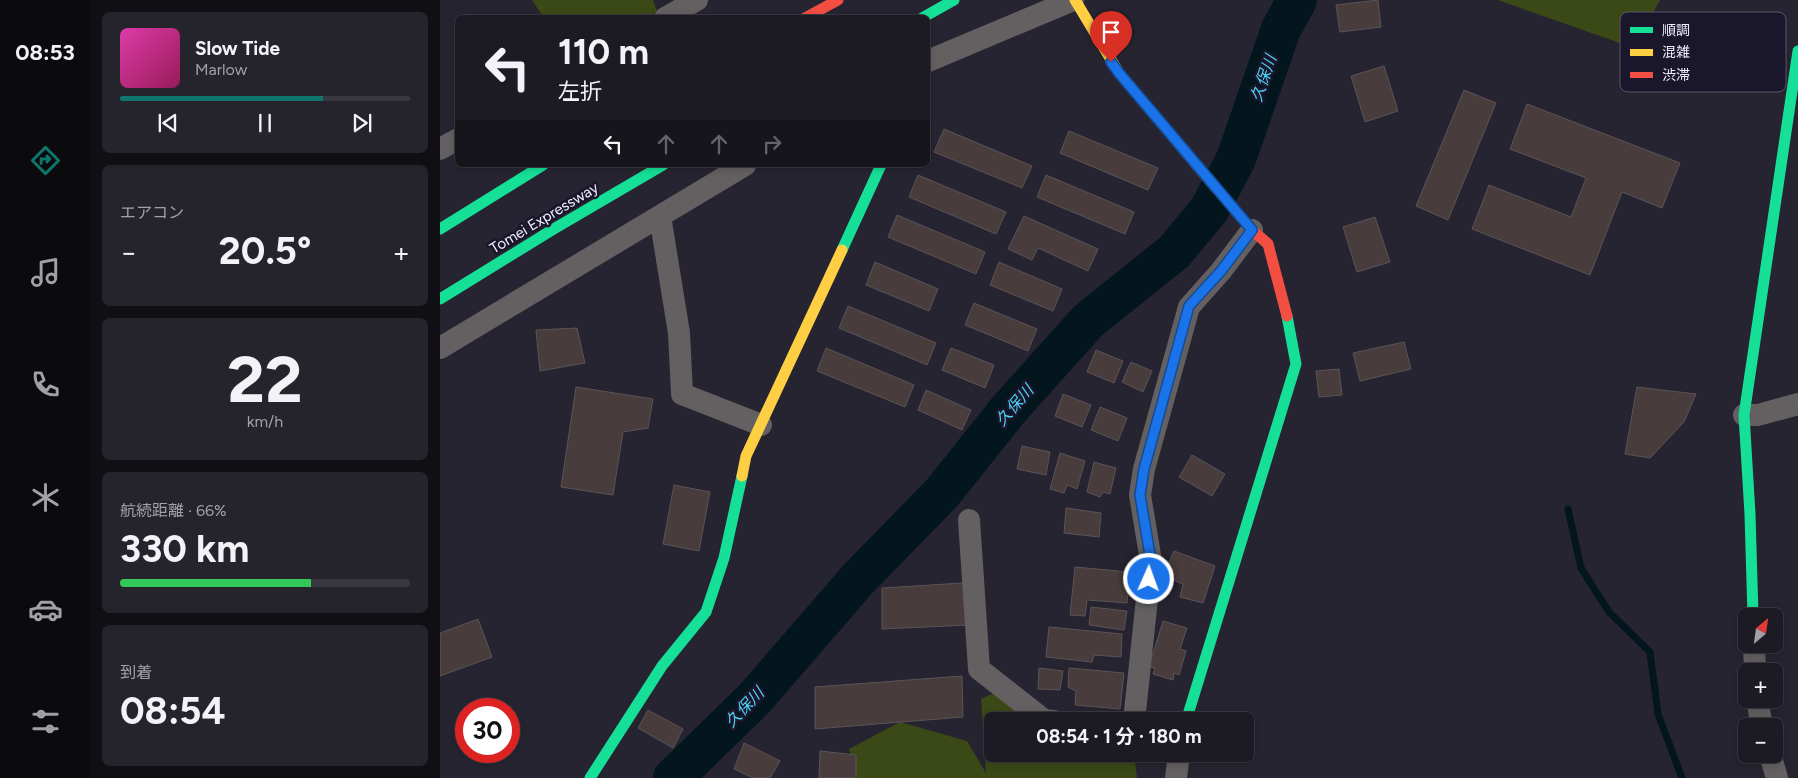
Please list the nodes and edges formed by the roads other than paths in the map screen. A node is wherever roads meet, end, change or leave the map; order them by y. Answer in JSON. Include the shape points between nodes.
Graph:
{"nodes":[{"id":1,"x":697,"y":0,"type":"edge"},
{"id":2,"x":838,"y":0,"type":"edge"},
{"id":3,"x":954,"y":0,"type":"edge"},
{"id":4,"x":1074,"y":0,"type":"edge"},
{"id":5,"x":671,"y":15,"type":"edge"},
{"id":6,"x":810,"y":15,"type":"edge"},
{"id":7,"x":927,"y":15,"type":"edge"},
{"id":8,"x":1798,"y":50,"type":"edge"},
{"id":9,"x":930,"y":60,"type":"edge"},
{"id":10,"x":455,"y":141,"type":"edge"},
{"id":11,"x":440,"y":149,"type":"edge"},
{"id":12,"x":540,"y":167,"type":"edge"},
{"id":13,"x":660,"y":167,"type":"edge"},
{"id":14,"x":742,"y":167,"type":"edge"},
{"id":15,"x":880,"y":167,"type":"edge"},
{"id":16,"x":660,"y":216,"type":"junction"},
{"id":17,"x":440,"y":229,"type":"edge"},
{"id":18,"x":1252,"y":230,"type":"junction"},
{"id":19,"x":440,"y":299,"type":"edge"},
{"id":20,"x":440,"y":348,"type":"edge"},
{"id":21,"x":1798,"y":404,"type":"edge"},
{"id":22,"x":1744,"y":415,"type":"junction"},
{"id":23,"x":761,"y":425,"type":"junction"},
{"id":24,"x":969,"y":520,"type":"dead end"},
{"id":25,"x":1753,"y":608,"type":"edge"},
{"id":26,"x":1034,"y":712,"type":"edge"},
{"id":27,"x":1135,"y":712,"type":"edge"},
{"id":28,"x":1189,"y":712,"type":"edge"},
{"id":29,"x":1178,"y":762,"type":"edge"},
{"id":30,"x":1773,"y":763,"type":"edge"},
{"id":31,"x":590,"y":778,"type":"edge"},
{"id":32,"x":1176,"y":778,"type":"edge"},
{"id":33,"x":1777,"y":778,"type":"edge"}],
"edges":[{"from":1,"to":5,"type":"street"},
{"from":2,"to":6,"type":"main road"},
{"from":3,"to":7,"type":"main road"},
{"from":4,"to":9,"type":"street"},
{"from":4,"to":18,"type":"main road","via":[[1119,73]]},
{"from":8,"to":22,"type":"main road"},
{"from":10,"to":11,"type":"street"},
{"from":12,"to":17,"type":"main road"},
{"from":13,"to":19,"type":"main road","name":"Tomei Expressway"},
{"from":14,"to":16,"type":"street"},
{"from":15,"to":23,"type":"main road"},
{"from":16,"to":20,"type":"street"},
{"from":16,"to":23,"type":"street","via":[[679,332],[682,394]]},
{"from":18,"to":27,"type":"street","via":[[1189,306],[1144,469],[1140,495],[1151,561]]},
{"from":18,"to":28,"type":"main road","via":[[1268,244],[1296,364]]},
{"from":21,"to":22,"type":"street","via":[[1758,415]]},
{"from":22,"to":25,"type":"main road"},
{"from":23,"to":31,"type":"main road","via":[[746,456],[724,558],[706,612],[662,666]]},
{"from":24,"to":26,"type":"street","via":[[979,669]]},
{"from":29,"to":32,"type":"street"},
{"from":30,"to":33,"type":"street"}]}
